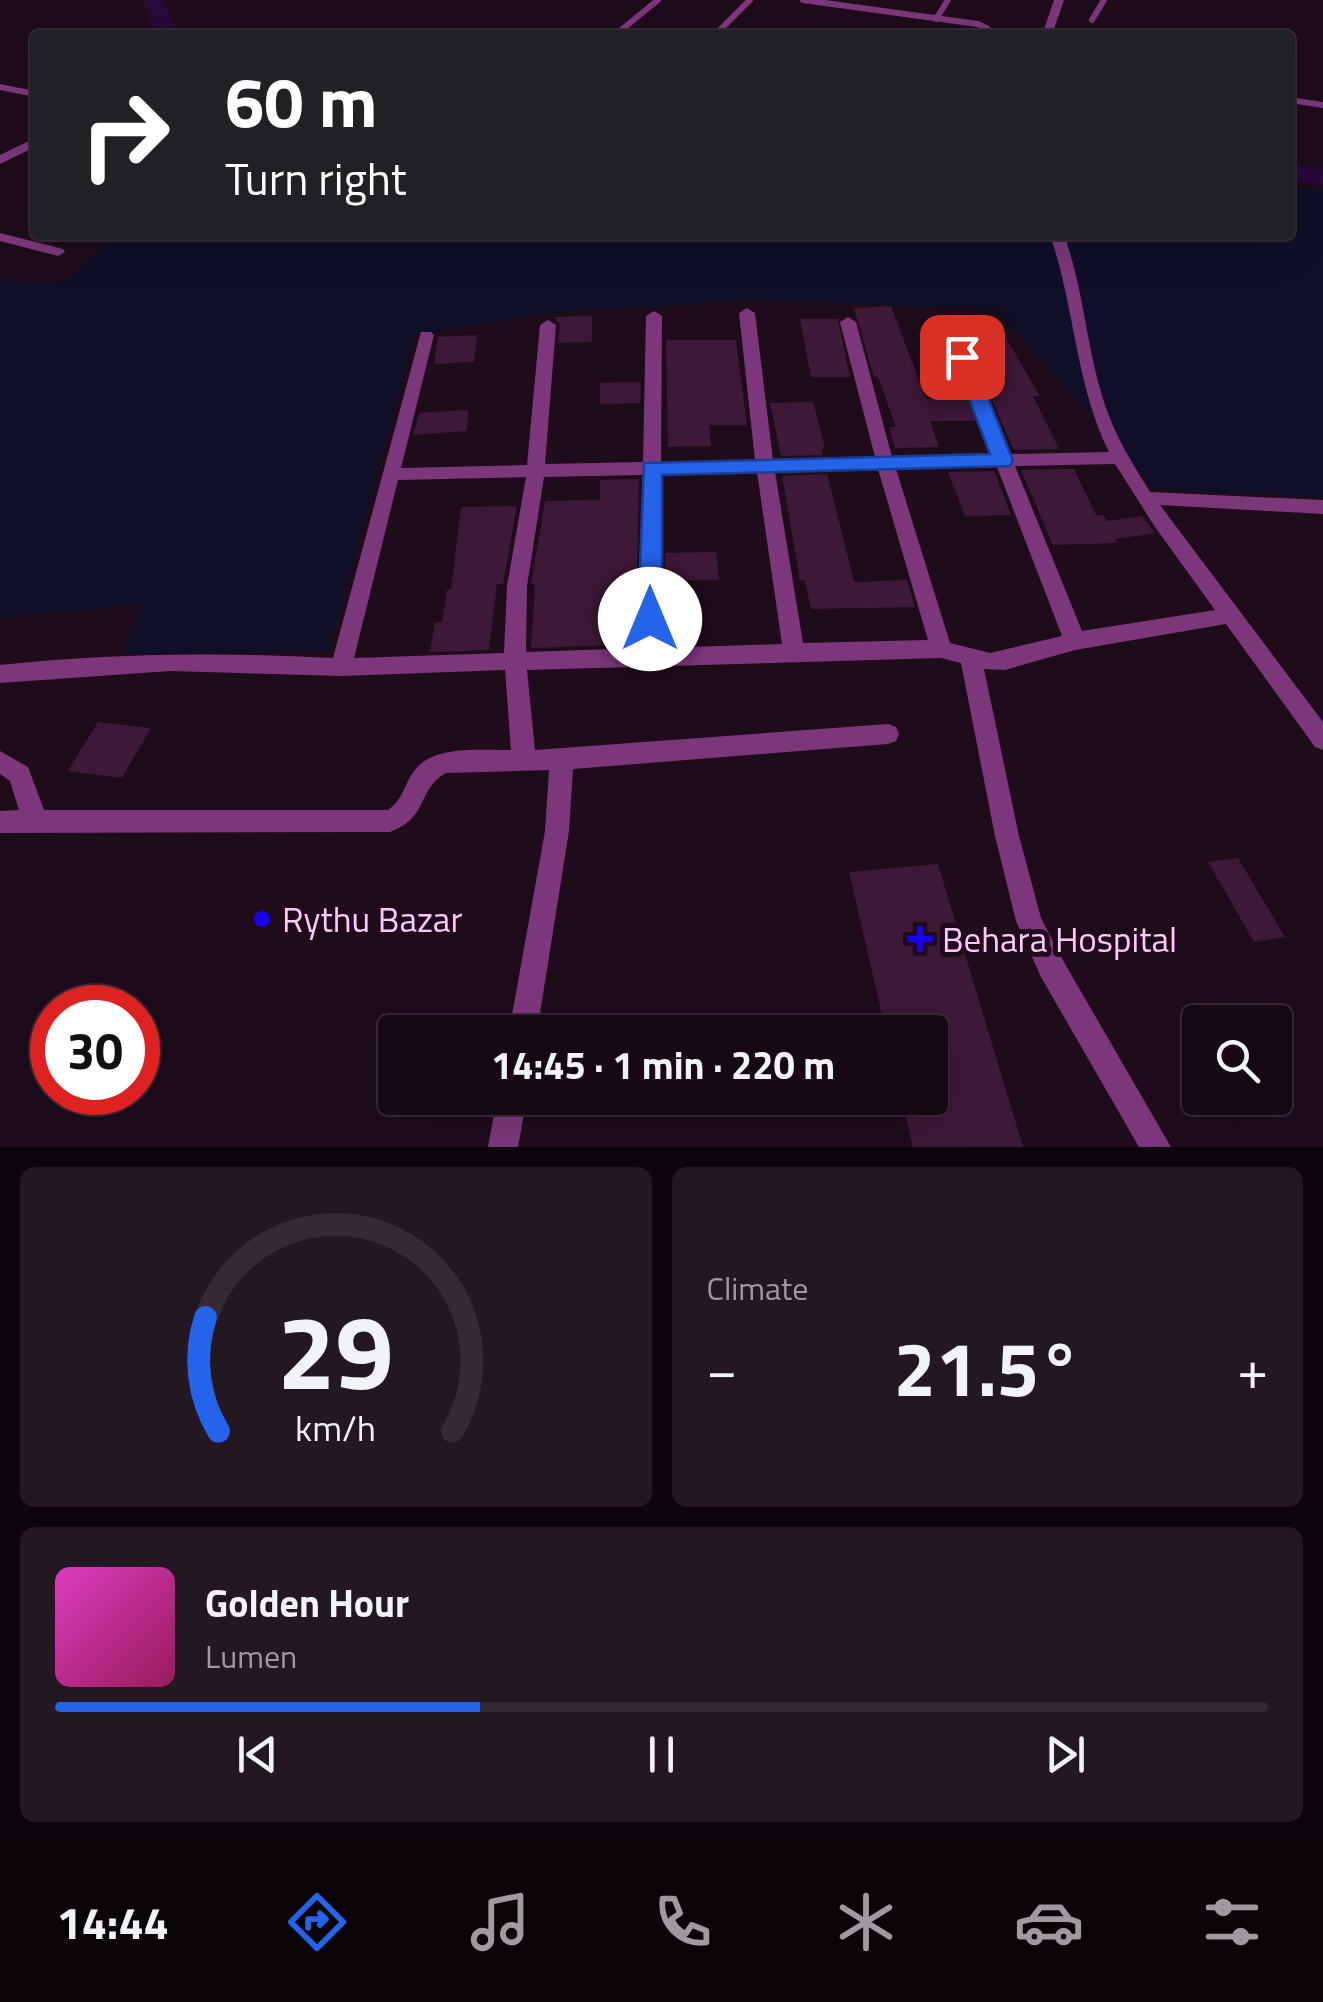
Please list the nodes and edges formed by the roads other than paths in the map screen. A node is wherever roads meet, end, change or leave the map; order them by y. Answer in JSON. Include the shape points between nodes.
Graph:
{"nodes":[{"id":1,"x":658,"y":0,"type":"edge"},
{"id":2,"x":750,"y":0,"type":"edge"},
{"id":3,"x":803,"y":0,"type":"edge"},
{"id":4,"x":948,"y":0,"type":"edge"},
{"id":5,"x":1059,"y":0,"type":"edge"},
{"id":6,"x":1104,"y":0,"type":"edge"},
{"id":7,"x":936,"y":19,"type":"junction"},
{"id":8,"x":1092,"y":20,"type":"dead end"},
{"id":9,"x":622,"y":30,"type":"edge"},
{"id":10,"x":721,"y":30,"type":"edge"},
{"id":11,"x":985,"y":30,"type":"edge"},
{"id":12,"x":1050,"y":30,"type":"edge"},
{"id":13,"x":0,"y":87,"type":"edge"},
{"id":14,"x":30,"y":93,"type":"edge"},
{"id":15,"x":1295,"y":101,"type":"edge"},
{"id":16,"x":1323,"y":105,"type":"edge"},
{"id":17,"x":30,"y":144,"type":"edge"},
{"id":18,"x":0,"y":148,"type":"edge"},
{"id":19,"x":16,"y":151,"type":"junction"},
{"id":20,"x":30,"y":155,"type":"edge"},
{"id":21,"x":0,"y":160,"type":"edge"},
{"id":22,"x":0,"y":237,"type":"edge"},
{"id":23,"x":1059,"y":240,"type":"edge"},
{"id":24,"x":58,"y":252,"type":"dead end"},
{"id":25,"x":747,"y":313,"type":"dead end"},
{"id":26,"x":654,"y":316,"type":"dead end"},
{"id":27,"x":848,"y":322,"type":"dead end"},
{"id":28,"x":949,"y":322,"type":"dead end"},
{"id":29,"x":548,"y":324,"type":"dead end"},
{"id":30,"x":426,"y":336,"type":"dead end"},
{"id":31,"x":1120,"y":458,"type":"junction"},
{"id":32,"x":1003,"y":461,"type":"junction"},
{"id":33,"x":884,"y":463,"type":"junction"},
{"id":34,"x":765,"y":466,"type":"junction"},
{"id":35,"x":651,"y":468,"type":"junction"},
{"id":36,"x":536,"y":470,"type":"junction"},
{"id":37,"x":391,"y":474,"type":"junction"},
{"id":38,"x":1145,"y":498,"type":"junction"},
{"id":39,"x":1323,"y":507,"type":"edge"},
{"id":40,"x":1232,"y":615,"type":"junction"},
{"id":41,"x":1075,"y":642,"type":"junction"},
{"id":42,"x":941,"y":648,"type":"junction"},
{"id":43,"x":794,"y":653,"type":"junction"},
{"id":44,"x":650,"y":657,"type":"junction"},
{"id":45,"x":970,"y":658,"type":"junction"},
{"id":46,"x":516,"y":660,"type":"junction"},
{"id":47,"x":341,"y":667,"type":"junction"},
{"id":48,"x":0,"y":674,"type":"edge"},
{"id":49,"x":888,"y":734,"type":"dead end"},
{"id":50,"x":1323,"y":740,"type":"edge"},
{"id":51,"x":562,"y":758,"type":"junction"},
{"id":52,"x":524,"y":760,"type":"junction"},
{"id":53,"x":0,"y":761,"type":"edge"},
{"id":54,"x":0,"y":822,"type":"edge"},
{"id":55,"x":35,"y":822,"type":"junction"},
{"id":56,"x":526,"y":1015,"type":"edge"},
{"id":57,"x":509,"y":1115,"type":"edge"},
{"id":58,"x":503,"y":1147,"type":"edge"},
{"id":59,"x":1156,"y":1147,"type":"edge"}],
"edges":[{"from":1,"to":9,"type":"lane"},
{"from":2,"to":10,"type":"lane"},
{"from":3,"to":7,"type":"lane"},
{"from":4,"to":7,"type":"lane"},
{"from":5,"to":12,"type":"street"},
{"from":6,"to":8,"type":"lane"},
{"from":7,"to":11,"type":"lane"},
{"from":13,"to":14,"type":"street"},
{"from":15,"to":16,"type":"street"},
{"from":17,"to":19,"type":"street"},
{"from":18,"to":19,"type":"street"},
{"from":19,"to":20,"type":"street"},
{"from":19,"to":21,"type":"street"},
{"from":22,"to":24,"type":"street"},
{"from":23,"to":31,"type":"street","via":[[1073,280],[1090,392]]},
{"from":25,"to":34,"type":"street"},
{"from":26,"to":35,"type":"street"},
{"from":27,"to":33,"type":"street"},
{"from":28,"to":32,"type":"street"},
{"from":29,"to":36,"type":"street"},
{"from":30,"to":37,"type":"street"},
{"from":31,"to":32,"type":"street"},
{"from":31,"to":38,"type":"street"},
{"from":32,"to":33,"type":"street"},
{"from":32,"to":41,"type":"street"},
{"from":33,"to":34,"type":"street"},
{"from":33,"to":42,"type":"street"},
{"from":34,"to":35,"type":"street"},
{"from":34,"to":43,"type":"street"},
{"from":35,"to":36,"type":"street"},
{"from":35,"to":44,"type":"street"},
{"from":36,"to":37,"type":"street"},
{"from":36,"to":46,"type":"street","via":[[518,576]]},
{"from":37,"to":47,"type":"street"},
{"from":38,"to":39,"type":"street"},
{"from":38,"to":40,"type":"street"},
{"from":40,"to":41,"type":"street"},
{"from":40,"to":50,"type":"street"},
{"from":41,"to":45,"type":"street","via":[[1006,661]]},
{"from":42,"to":43,"type":"street"},
{"from":42,"to":45,"type":"street"},
{"from":43,"to":44,"type":"street"},
{"from":44,"to":46,"type":"street"},
{"from":45,"to":59,"type":"street","via":[[1029,922]]},
{"from":46,"to":47,"type":"street"},
{"from":46,"to":52,"type":"street"},
{"from":47,"to":48,"type":"street","via":[[246,662]]},
{"from":49,"to":51,"type":"street"},
{"from":51,"to":52,"type":"street"},
{"from":51,"to":56,"type":"street","via":[[557,831]]},
{"from":52,"to":55,"type":"street","via":[[429,768],[419,778],[412,807],[390,820]]},
{"from":53,"to":55,"type":"street","via":[[20,775]]},
{"from":54,"to":55,"type":"street"},
{"from":57,"to":58,"type":"street"}]}
